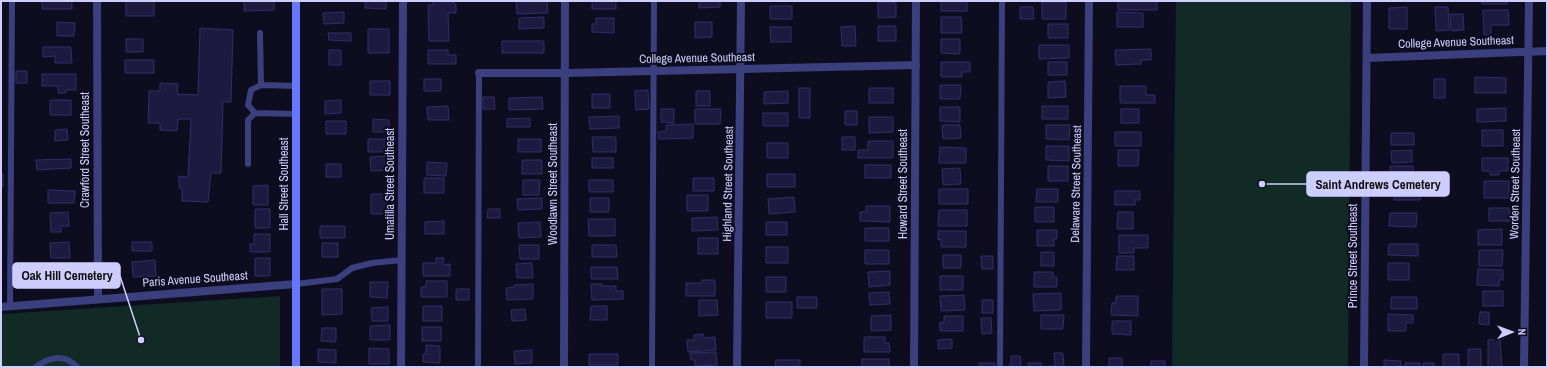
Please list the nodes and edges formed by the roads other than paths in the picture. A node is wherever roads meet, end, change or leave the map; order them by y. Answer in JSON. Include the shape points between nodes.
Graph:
{"nodes":[{"id":1,"x":12,"y":1,"type":"edge"},
{"id":2,"x":97,"y":1,"type":"edge"},
{"id":3,"x":296,"y":1,"type":"edge"},
{"id":4,"x":403,"y":1,"type":"edge"},
{"id":5,"x":565,"y":1,"type":"edge"},
{"id":6,"x":654,"y":1,"type":"edge"},
{"id":7,"x":741,"y":1,"type":"edge"},
{"id":8,"x":916,"y":1,"type":"edge"},
{"id":9,"x":1002,"y":1,"type":"edge"},
{"id":10,"x":1089,"y":1,"type":"edge"},
{"id":11,"x":1367,"y":1,"type":"edge"},
{"id":12,"x":1529,"y":1,"type":"edge"},
{"id":13,"x":260,"y":33,"type":"dead end"},
{"id":14,"x":1547,"y":51,"type":"edge"},
{"id":15,"x":1528,"y":52,"type":"junction"},
{"id":16,"x":1367,"y":58,"type":"junction"},
{"id":17,"x":916,"y":65,"type":"junction"},
{"id":18,"x":742,"y":69,"type":"junction"},
{"id":19,"x":653,"y":71,"type":"junction"},
{"id":20,"x":479,"y":73,"type":"joint"},
{"id":21,"x":565,"y":73,"type":"junction"},
{"id":22,"x":261,"y":86,"type":"junction"},
{"id":23,"x":296,"y":86,"type":"junction"},
{"id":24,"x":254,"y":113,"type":"junction"},
{"id":25,"x":296,"y":114,"type":"junction"},
{"id":26,"x":248,"y":164,"type":"dead end"},
{"id":27,"x":402,"y":260,"type":"junction"},
{"id":28,"x":296,"y":284,"type":"junction"},
{"id":29,"x":98,"y":298,"type":"junction"},
{"id":30,"x":10,"y":306,"type":"junction"},
{"id":31,"x":1,"y":307,"type":"edge"},
{"id":32,"x":36,"y":367,"type":"edge"},
{"id":33,"x":77,"y":367,"type":"edge"},
{"id":34,"x":296,"y":367,"type":"edge"},
{"id":35,"x":401,"y":367,"type":"edge"},
{"id":36,"x":478,"y":367,"type":"edge"},
{"id":37,"x":564,"y":367,"type":"edge"},
{"id":38,"x":652,"y":367,"type":"edge"},
{"id":39,"x":737,"y":367,"type":"edge"},
{"id":40,"x":914,"y":367,"type":"edge"},
{"id":41,"x":1000,"y":367,"type":"edge"},
{"id":42,"x":1086,"y":367,"type":"edge"},
{"id":43,"x":1364,"y":367,"type":"edge"},
{"id":44,"x":1524,"y":367,"type":"edge"}],
"edges":[{"from":1,"to":30,"type":"lane"},
{"from":2,"to":29,"type":"street","name":"Crawford Street Southeast"},
{"from":3,"to":23,"type":"main road","name":"Hall Street Southeast"},
{"from":4,"to":27,"type":"street","name":"Umatilla Street Southeast"},
{"from":5,"to":21,"type":"street","name":"Woodlawn Street Southeast"},
{"from":6,"to":19,"type":"lane"},
{"from":7,"to":18,"type":"street","name":"Highland Street Southeast"},
{"from":8,"to":17,"type":"street","name":"Howard Street Southeast"},
{"from":9,"to":41,"type":"lane"},
{"from":10,"to":42,"type":"street","name":"Delaware Street Southeast"},
{"from":11,"to":16,"type":"street","name":"Prince Street Southeast"},
{"from":12,"to":15,"type":"street","name":"Worden Street Southeast"},
{"from":13,"to":22,"type":"lane"},
{"from":14,"to":15,"type":"street","name":"College Avenue Southeast"},
{"from":15,"to":16,"type":"street","name":"College Avenue Southeast"},
{"from":15,"to":44,"type":"street","name":"Worden Street Southeast"},
{"from":16,"to":43,"type":"street","name":"Prince Street Southeast"},
{"from":17,"to":18,"type":"street","name":"College Avenue Southeast"},
{"from":17,"to":40,"type":"street","name":"Howard Street Southeast"},
{"from":18,"to":19,"type":"street","name":"College Avenue Southeast"},
{"from":18,"to":39,"type":"street","name":"Highland Street Southeast"},
{"from":19,"to":21,"type":"street","name":"College Avenue Southeast"},
{"from":19,"to":38,"type":"lane"},
{"from":20,"to":21,"type":"street","name":"College Avenue Southeast"},
{"from":20,"to":36,"type":"lane"},
{"from":21,"to":37,"type":"street","name":"Woodlawn Street Southeast"},
{"from":22,"to":23,"type":"lane"},
{"from":22,"to":24,"type":"lane","via":[[251,90],[248,106]]},
{"from":23,"to":25,"type":"main road","name":"Hall Street Southeast"},
{"from":24,"to":25,"type":"lane"},
{"from":24,"to":26,"type":"lane","via":[[248,120]]},
{"from":25,"to":28,"type":"main road","name":"Hall Street Southeast"},
{"from":27,"to":28,"type":"lane","via":[[352,268],[337,279]]},
{"from":27,"to":35,"type":"street","name":"Umatilla Street Southeast"},
{"from":28,"to":29,"type":"street","name":"Paris Avenue Southeast"},
{"from":28,"to":34,"type":"main road","name":"Hall Street Southeast"},
{"from":29,"to":30,"type":"street","name":"Paris Avenue Southeast"},
{"from":30,"to":31,"type":"street","name":"Paris Avenue Southeast"},
{"from":32,"to":33,"type":"lane","via":[[46,359],[60,357],[72,361]]}]}
